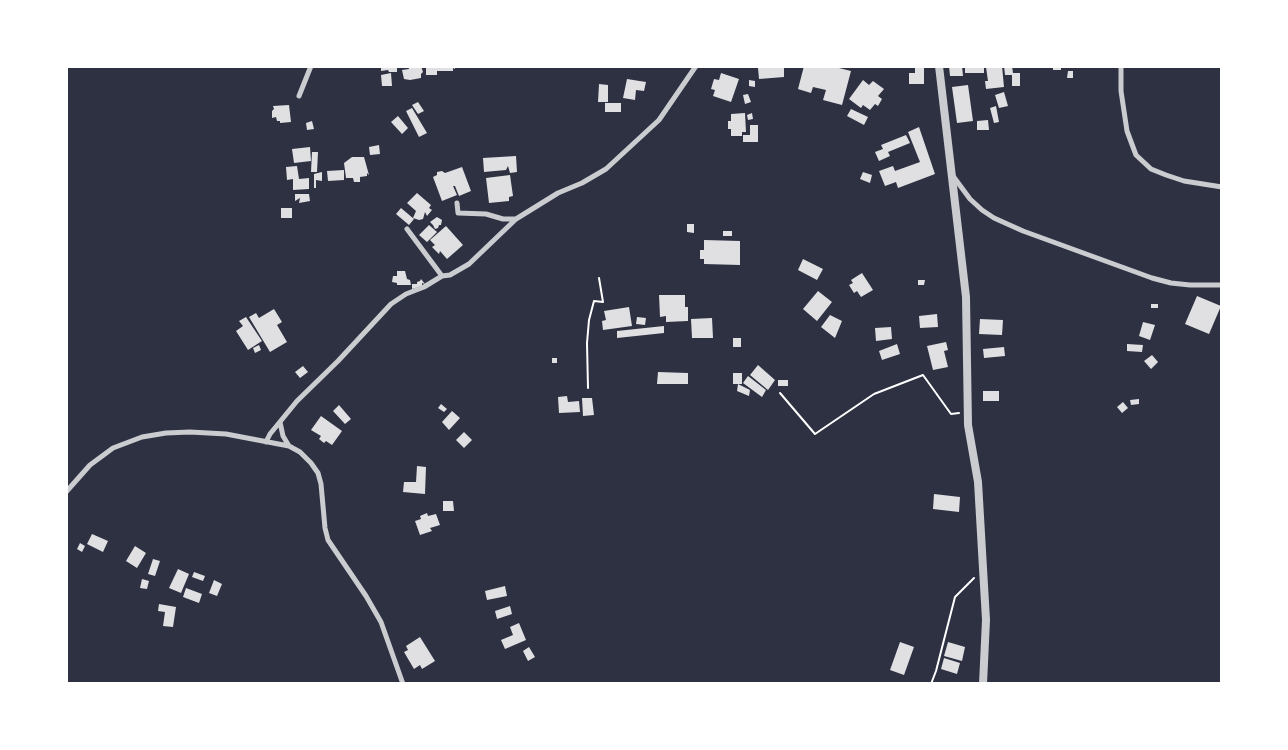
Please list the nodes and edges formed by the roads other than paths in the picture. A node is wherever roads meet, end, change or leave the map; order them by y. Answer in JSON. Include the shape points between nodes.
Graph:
{"nodes":[{"id":1,"x":311,"y":66,"type":"edge"},
{"id":2,"x":696,"y":66,"type":"edge"},
{"id":3,"x":939,"y":66,"type":"edge"},
{"id":4,"x":1121,"y":66,"type":"edge"},
{"id":5,"x":299,"y":96,"type":"dead end"},
{"id":6,"x":952,"y":175,"type":"junction"},
{"id":7,"x":1222,"y":186,"type":"edge"},
{"id":8,"x":457,"y":203,"type":"dead end"},
{"id":9,"x":516,"y":219,"type":"junction"},
{"id":10,"x":407,"y":229,"type":"dead end"},
{"id":11,"x":442,"y":276,"type":"junction"},
{"id":12,"x":1222,"y":286,"type":"edge"},
{"id":13,"x":280,"y":422,"type":"junction"},
{"id":14,"x":266,"y":442,"type":"junction"},
{"id":15,"x":289,"y":446,"type":"junction"},
{"id":16,"x":66,"y":492,"type":"edge"},
{"id":17,"x":403,"y":684,"type":"edge"},
{"id":18,"x":983,"y":684,"type":"edge"}],
"edges":[{"from":1,"to":5,"type":"street"},
{"from":2,"to":9,"type":"street","via":[[659,120],[606,169]]},
{"from":3,"to":6,"type":"street"},
{"from":4,"to":7,"type":"street","via":[[1120,91],[1127,131],[1136,154],[1151,168],[1166,175]]},
{"from":6,"to":12,"type":"street","via":[[982,210],[1023,231],[1170,283]]},
{"from":6,"to":18,"type":"street","via":[[966,297],[968,425],[978,482],[986,620]]},
{"from":8,"to":9,"type":"street","via":[[458,213]]},
{"from":9,"to":11,"type":"street","via":[[469,264]]},
{"from":10,"to":11,"type":"street"},
{"from":11,"to":13,"type":"street","via":[[391,304]]},
{"from":13,"to":14,"type":"street"},
{"from":13,"to":15,"type":"street"},
{"from":14,"to":15,"type":"street"},
{"from":14,"to":16,"type":"street","via":[[226,434],[190,432],[142,438],[113,448],[90,465]]},
{"from":15,"to":17,"type":"street","via":[[300,452],[318,473],[328,540],[381,622]]}]}
